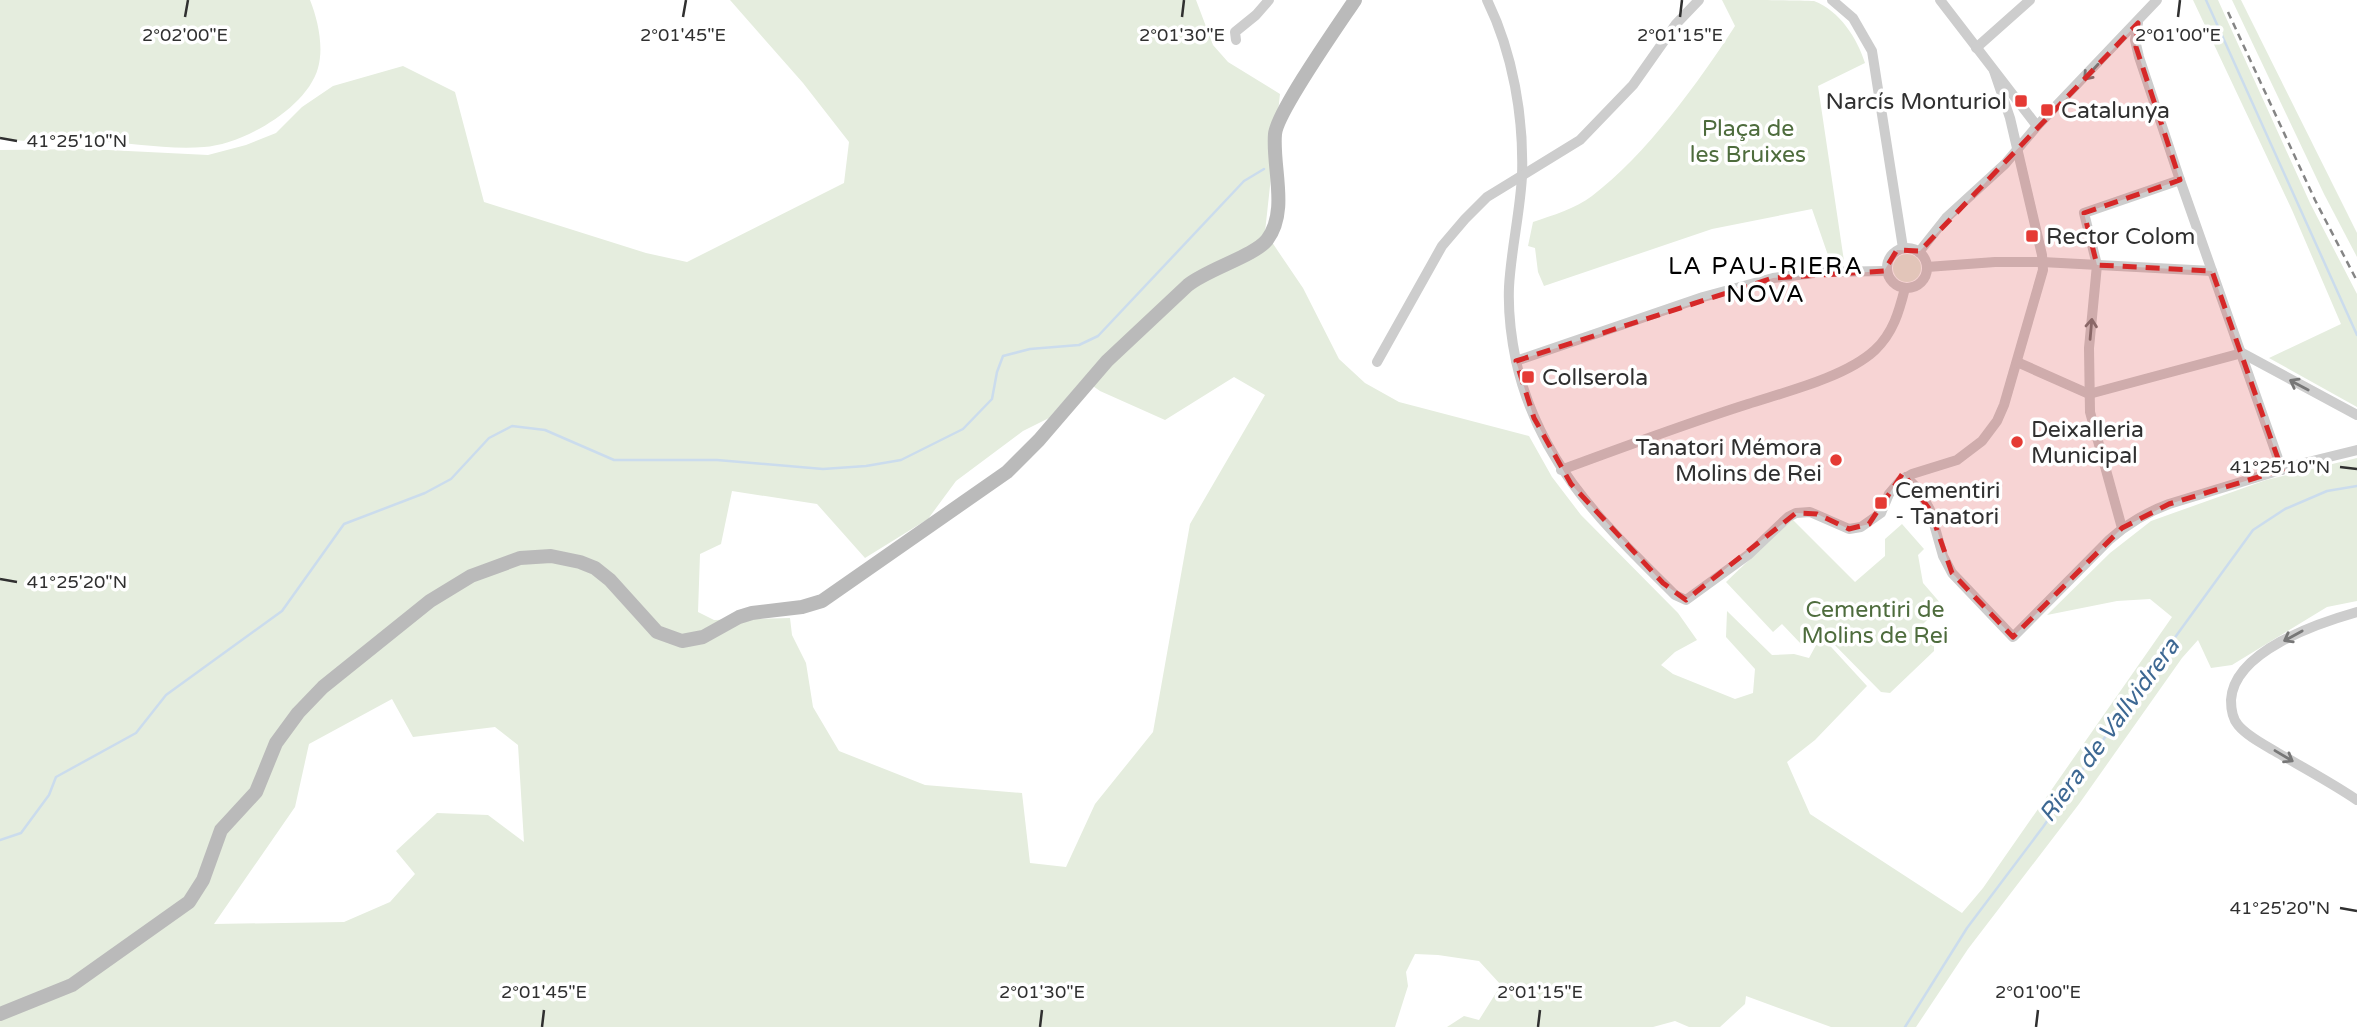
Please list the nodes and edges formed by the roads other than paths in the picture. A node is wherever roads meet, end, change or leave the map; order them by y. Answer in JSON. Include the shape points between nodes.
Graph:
{"nodes":[{"id":1,"x":1269,"y":0,"type":"edge"},
{"id":2,"x":1355,"y":0,"type":"edge"},
{"id":3,"x":1487,"y":0,"type":"edge"},
{"id":4,"x":1699,"y":0,"type":"edge"},
{"id":5,"x":1832,"y":0,"type":"edge"},
{"id":6,"x":1940,"y":0,"type":"edge"},
{"id":7,"x":2030,"y":0,"type":"edge"},
{"id":8,"x":2157,"y":0,"type":"edge"},
{"id":9,"x":2138,"y":23,"type":"junction"},
{"id":10,"x":1236,"y":40,"type":"dead end"},
{"id":11,"x":1976,"y":48,"type":"junction"},
{"id":12,"x":1994,"y":71,"type":"junction"},
{"id":13,"x":2037,"y":126,"type":"junction"},
{"id":14,"x":2017,"y":149,"type":"junction"},
{"id":15,"x":1521,"y":178,"type":"junction"},
{"id":16,"x":2180,"y":180,"type":"junction"},
{"id":17,"x":1903,"y":248,"type":"junction"},
{"id":18,"x":1919,"y":252,"type":"junction"},
{"id":19,"x":2042,"y":262,"type":"junction"},
{"id":20,"x":2098,"y":265,"type":"junction"},
{"id":21,"x":1927,"y":267,"type":"junction"},
{"id":22,"x":1886,"y":271,"type":"junction"},
{"id":23,"x":2212,"y":271,"type":"junction"},
{"id":24,"x":1905,"y":288,"type":"junction"},
{"id":25,"x":2242,"y":354,"type":"junction"},
{"id":26,"x":1516,"y":361,"type":"junction"},
{"id":27,"x":1377,"y":362,"type":"dead end"},
{"id":28,"x":2017,"y":362,"type":"junction"},
{"id":29,"x":2090,"y":394,"type":"junction"},
{"id":30,"x":2357,"y":415,"type":"edge"},
{"id":31,"x":2357,"y":450,"type":"edge"},
{"id":32,"x":1562,"y":470,"type":"junction"},
{"id":33,"x":2282,"y":470,"type":"junction"},
{"id":34,"x":1906,"y":477,"type":"junction"},
{"id":35,"x":2122,"y":528,"type":"junction"},
{"id":36,"x":2357,"y":612,"type":"edge"},
{"id":37,"x":2357,"y":800,"type":"edge"},
{"id":38,"x":0,"y":1014,"type":"edge"}],
"edges":[{"from":1,"to":10,"type":"street","via":[[1235,32]]},
{"from":2,"to":38,"type":"main road","via":[[1284,111],[1275,135],[1277,218],[1272,233],[1250,253],[1188,285],[1107,361],[1007,472],[830,596],[812,605],[739,617],[703,638],[682,641],[657,632],[610,580],[580,562],[551,556],[520,558],[471,576],[430,601],[323,687],[298,713],[276,743],[256,792],[220,830],[203,880],[189,902],[72,985]]},
{"from":3,"to":15,"type":"street","via":[[1511,74]]},
{"from":4,"to":15,"type":"street","via":[[1676,23],[1633,86],[1580,140]]},
{"from":5,"to":17,"type":"street","via":[[1853,18],[1872,51]]},
{"from":6,"to":11,"type":"street"},
{"from":7,"to":11,"type":"street"},
{"from":8,"to":9,"type":"street"},
{"from":9,"to":13,"type":"street","one_way":true},
{"from":9,"to":16,"type":"street","via":[[2134,40]]},
{"from":11,"to":12,"type":"street"},
{"from":12,"to":13,"type":"street"},
{"from":12,"to":14,"type":"street"},
{"from":13,"to":14,"type":"street"},
{"from":14,"to":18,"type":"street","via":[[1946,218]]},
{"from":14,"to":19,"type":"street"},
{"from":15,"to":26,"type":"street","via":[[1509,289]]},
{"from":15,"to":27,"type":"street","via":[[1487,197],[1442,246]]},
{"from":16,"to":20,"type":"street","via":[[2084,213]]},
{"from":16,"to":23,"type":"street"},
{"from":17,"to":18,"type":"street"},
{"from":17,"to":22,"type":"street","via":[[1889,258]]},
{"from":18,"to":21,"type":"street"},
{"from":19,"to":20,"type":"street"},
{"from":19,"to":21,"type":"street"},
{"from":19,"to":28,"type":"street"},
{"from":20,"to":23,"type":"street"},
{"from":29,"to":20,"type":"street","one_way":true},
{"from":21,"to":24,"type":"street","via":[[1920,284]]},
{"from":22,"to":24,"type":"street","via":[[1892,283]]},
{"from":22,"to":26,"type":"street","via":[[1773,278]]},
{"from":23,"to":25,"type":"street"},
{"from":24,"to":32,"type":"street","via":[[1890,331],[1849,368]]},
{"from":25,"to":29,"type":"street"},
{"from":30,"to":25,"type":"street","one_way":true},
{"from":25,"to":33,"type":"street"},
{"from":26,"to":32,"type":"street","via":[[1530,410]]},
{"from":28,"to":29,"type":"street"},
{"from":28,"to":34,"type":"street","via":[[1997,421],[1982,441],[1957,460]]},
{"from":29,"to":35,"type":"street","via":[[2090,412]]},
{"from":31,"to":33,"type":"street"},
{"from":32,"to":34,"type":"street","via":[[1587,505],[1675,595],[1686,600],[1796,513],[1817,513],[1849,528],[1869,524],[1881,513],[1894,486]]},
{"from":33,"to":35,"type":"street","via":[[2159,508]]},
{"from":34,"to":35,"type":"street","via":[[1930,510],[1952,573],[2013,637]]},
{"from":36,"to":37,"type":"street","one_way":true,"via":[[2316,624],[2251,663],[2234,683],[2231,705],[2237,724],[2257,741]]}]}
